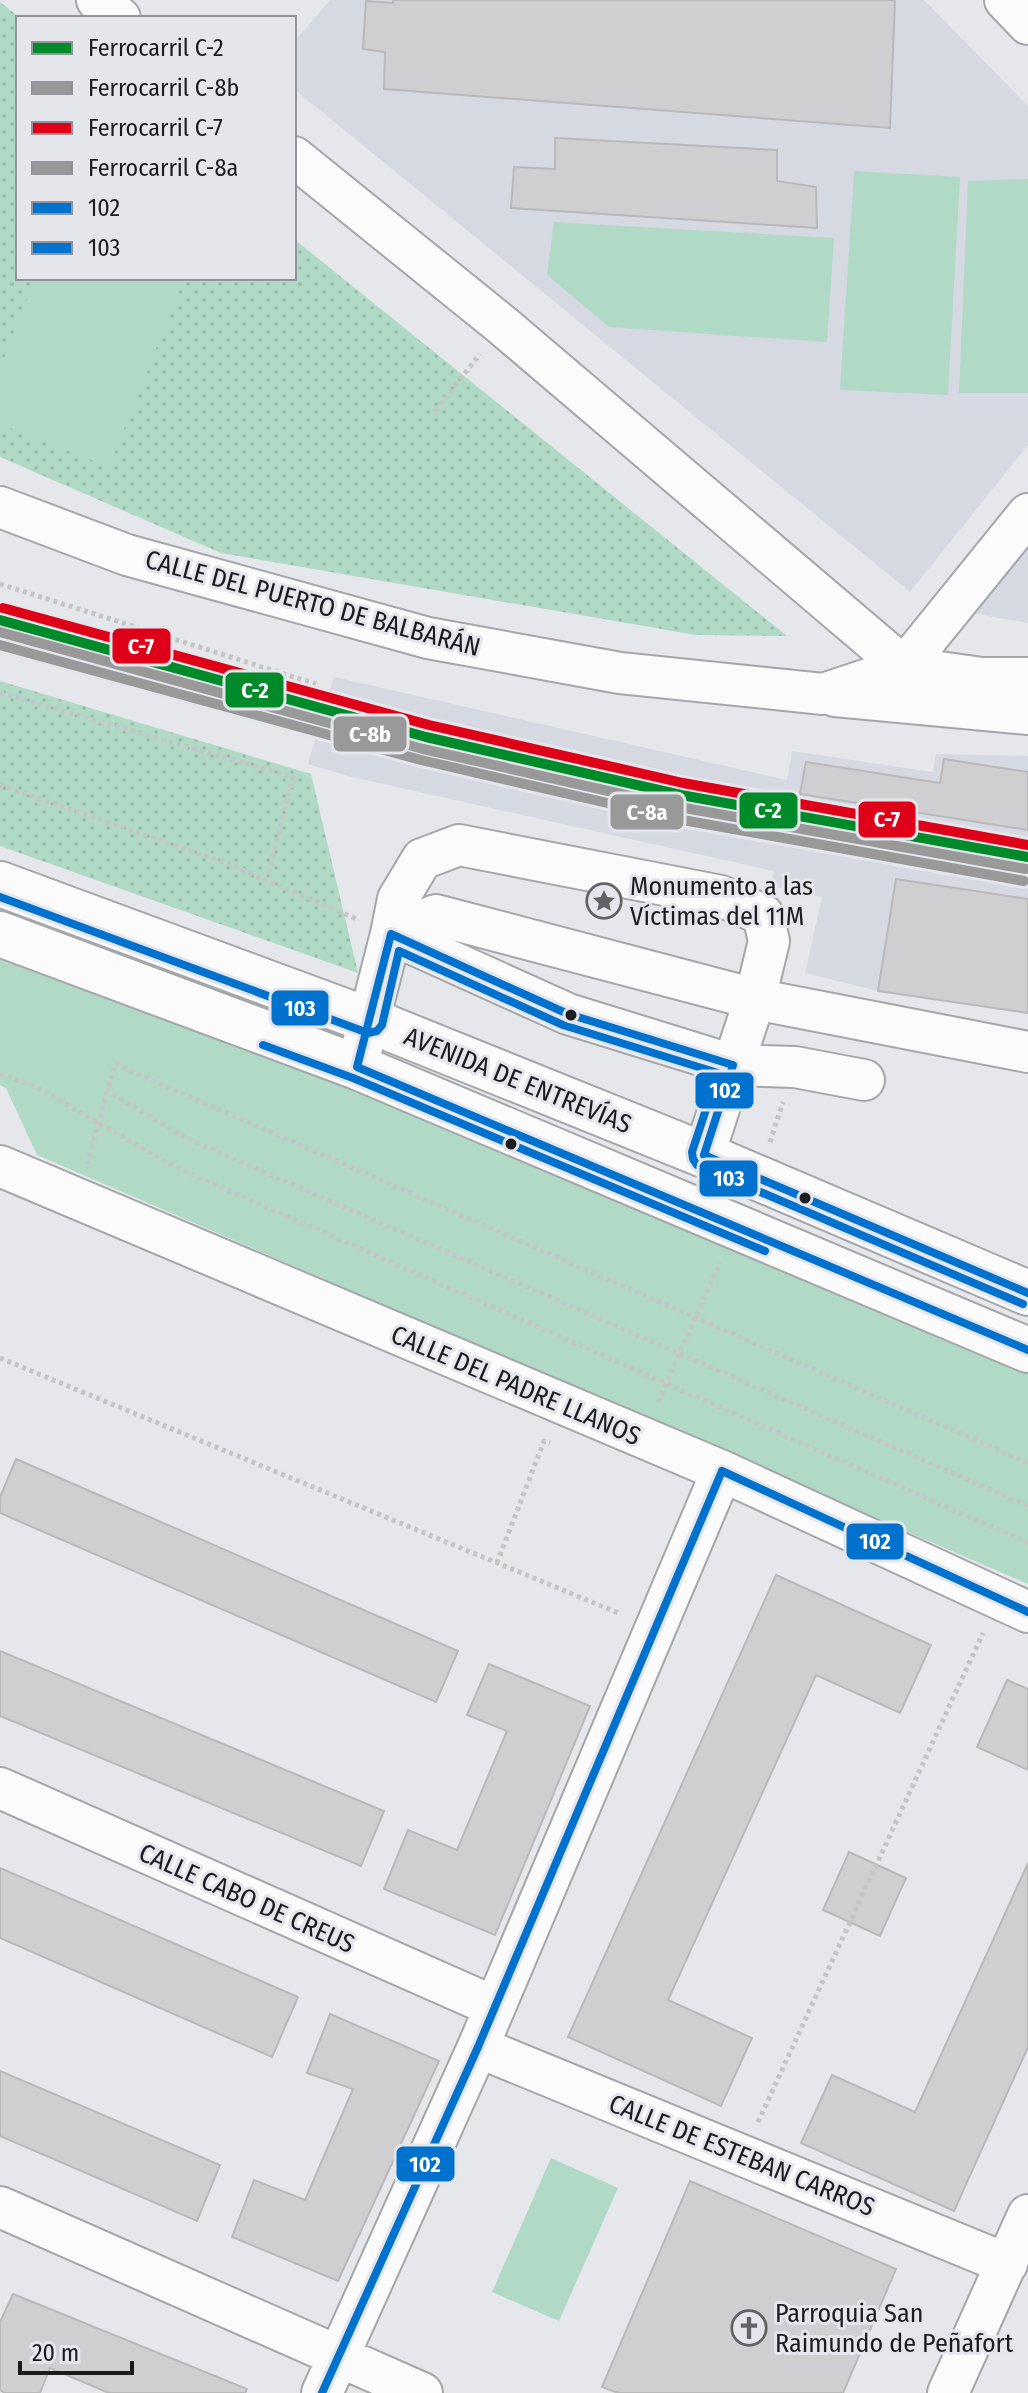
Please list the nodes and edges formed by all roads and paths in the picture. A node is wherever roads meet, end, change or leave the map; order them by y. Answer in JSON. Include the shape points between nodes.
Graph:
{"nodes":[{"id":1,"x":97,"y":0,"type":"edge"},
{"id":2,"x":1005,"y":0,"type":"edge"},
{"id":3,"x":117,"y":16,"type":"edge"},
{"id":4,"x":1028,"y":24,"type":"edge"},
{"id":5,"x":296,"y":159,"type":"edge"},
{"id":6,"x":502,"y":325,"type":"junction"},
{"id":7,"x":435,"y":411,"type":"dead end"},
{"id":8,"x":0,"y":507,"type":"edge"},
{"id":9,"x":1028,"y":514,"type":"edge"},
{"id":10,"x":0,"y":584,"type":"edge"},
{"id":11,"x":904,"y":667,"type":"junction"},
{"id":12,"x":1028,"y":678,"type":"edge"},
{"id":13,"x":316,"y":684,"type":"dead end"},
{"id":14,"x":0,"y":693,"type":"edge"},
{"id":15,"x":823,"y":694,"type":"junction"},
{"id":16,"x":1028,"y":714,"type":"edge"},
{"id":17,"x":0,"y":785,"type":"edge"},
{"id":18,"x":267,"y":879,"type":"junction"},
{"id":19,"x":0,"y":884,"type":"edge"},
{"id":20,"x":0,"y":934,"type":"edge"},
{"id":21,"x":391,"y":934,"type":"junction"},
{"id":22,"x":755,"y":999,"type":"junction"},
{"id":23,"x":371,"y":1021,"type":"junction"},
{"id":24,"x":1028,"y":1052,"type":"edge"},
{"id":25,"x":733,"y":1065,"type":"junction"},
{"id":26,"x":357,"y":1067,"type":"junction"},
{"id":27,"x":0,"y":1074,"type":"edge"},
{"id":28,"x":864,"y":1080,"type":"dead end"},
{"id":29,"x":106,"y":1090,"type":"junction"},
{"id":30,"x":98,"y":1122,"type":"junction"},
{"id":31,"x":704,"y":1155,"type":"junction"},
{"id":32,"x":0,"y":1166,"type":"edge"},
{"id":33,"x":78,"y":1199,"type":"junction"},
{"id":34,"x":1028,"y":1293,"type":"edge"},
{"id":35,"x":1028,"y":1350,"type":"edge"},
{"id":36,"x":0,"y":1358,"type":"edge"},
{"id":37,"x":1028,"y":1463,"type":"edge"},
{"id":38,"x":722,"y":1471,"type":"junction"},
{"id":39,"x":1028,"y":1506,"type":"edge"},
{"id":40,"x":1028,"y":1543,"type":"edge"},
{"id":41,"x":1013,"y":1605,"type":"edge"},
{"id":42,"x":655,"y":1628,"type":"junction"},
{"id":43,"x":0,"y":1788,"type":"edge"},
{"id":44,"x":495,"y":2007,"type":"junction"},
{"id":45,"x":478,"y":2047,"type":"junction"},
{"id":46,"x":743,"y":2155,"type":"junction"},
{"id":47,"x":0,"y":2207,"type":"edge"},
{"id":48,"x":1028,"y":2215,"type":"edge"},
{"id":49,"x":1007,"y":2264,"type":"junction"},
{"id":50,"x":340,"y":2357,"type":"junction"},
{"id":51,"x":322,"y":2393,"type":"edge"},
{"id":52,"x":422,"y":2393,"type":"edge"},
{"id":53,"x":948,"y":2393,"type":"edge"}],
"edges":[{"from":1,"to":3,"type":"street"},
{"from":2,"to":4,"type":"street"},
{"from":5,"to":6,"type":"street"},
{"from":6,"to":7,"type":"path"},
{"from":6,"to":11,"type":"street"},
{"from":8,"to":15,"type":"street","name":"CALLE DEL PUERTO DE BALBARÁN","via":[[127,555],[428,638],[620,673]]},
{"from":9,"to":11,"type":"street"},
{"from":10,"to":13,"type":"path"},
{"from":11,"to":12,"type":"street","name":"CALLE DEL PUERTO DE BALBARÁN","via":[[982,678]]},
{"from":11,"to":15,"type":"street","name":"CALLE DEL PUERTO DE BALBARÁN"},
{"from":14,"to":18,"type":"path","via":[[293,777]]},
{"from":15,"to":16,"type":"street","name":"CALLE DEL PUERTO DE BALBARÁN"},
{"from":17,"to":18,"type":"path"},
{"from":18,"to":21,"type":"path"},
{"from":19,"to":23,"type":"main road","name":"AVENIDA DE ENTREVÍAS"},
{"from":20,"to":26,"type":"main road","name":"AVENIDA DE ENTREVÍAS"},
{"from":21,"to":22,"type":"street","via":[[436,915]]},
{"from":21,"to":22,"type":"street","via":[[398,899],[422,859],[459,845],[721,896],[763,915],[769,941]]},
{"from":21,"to":23,"type":"street"},
{"from":21,"to":25,"type":"street","via":[[568,1014]]},
{"from":22,"to":24,"type":"street"},
{"from":22,"to":25,"type":"street"},
{"from":23,"to":26,"type":"street"},
{"from":23,"to":31,"type":"main road","name":"AVENIDA DE ENTREVÍAS"},
{"from":25,"to":28,"type":"street","via":[[795,1067]]},
{"from":25,"to":31,"type":"street"},
{"from":26,"to":35,"type":"main road","name":"AVENIDA DE ENTREVÍAS"},
{"from":27,"to":30,"type":"path","via":[[36,1087]]},
{"from":29,"to":30,"type":"path"},
{"from":29,"to":37,"type":"path","via":[[115,1064]]},
{"from":29,"to":39,"type":"path","via":[[184,1137]]},
{"from":30,"to":33,"type":"path"},
{"from":30,"to":40,"type":"path","via":[[173,1166]]},
{"from":31,"to":34,"type":"main road","name":"AVENIDA DE ENTREVÍAS"},
{"from":32,"to":33,"type":"street","name":"CALLE DEL PADRE LLANOS"},
{"from":33,"to":38,"type":"street","name":"CALLE DEL PADRE LLANOS"},
{"from":36,"to":42,"type":"path"},
{"from":38,"to":41,"type":"street","name":"CALLE DEL PADRE LLANOS"},
{"from":38,"to":42,"type":"street"},
{"from":41,"to":46,"type":"path"},
{"from":42,"to":44,"type":"street"},
{"from":43,"to":44,"type":"street","name":"CALLE CABO DE CREUS"},
{"from":44,"to":45,"type":"street"},
{"from":45,"to":46,"type":"street","name":"CALLE DE ESTEBAN CARROS"},
{"from":45,"to":50,"type":"street"},
{"from":46,"to":49,"type":"street","name":"CALLE DE ESTEBAN CARROS"},
{"from":47,"to":50,"type":"street"},
{"from":48,"to":49,"type":"street"},
{"from":49,"to":53,"type":"street"},
{"from":50,"to":51,"type":"street"},
{"from":50,"to":52,"type":"street"}]}
